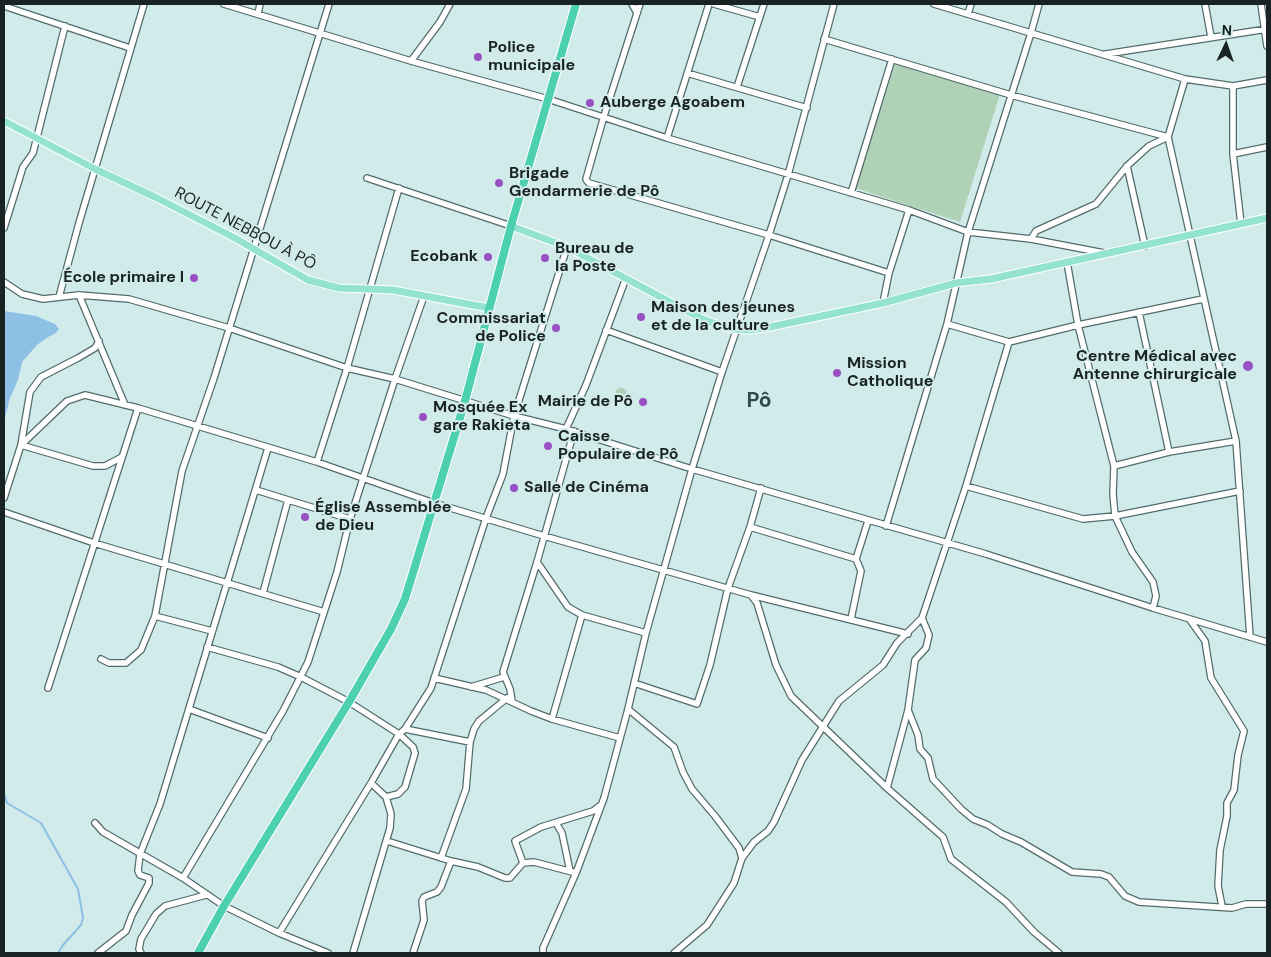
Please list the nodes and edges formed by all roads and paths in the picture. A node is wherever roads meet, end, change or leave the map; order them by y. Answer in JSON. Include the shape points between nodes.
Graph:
{"nodes":[{"id":1,"x":144,"y":4,"type":"edge"},
{"id":2,"x":224,"y":4,"type":"edge"},
{"id":3,"x":260,"y":4,"type":"edge"},
{"id":4,"x":329,"y":4,"type":"edge"},
{"id":5,"x":450,"y":4,"type":"edge"},
{"id":6,"x":576,"y":4,"type":"edge"},
{"id":7,"x":632,"y":4,"type":"edge"},
{"id":8,"x":640,"y":4,"type":"edge"},
{"id":9,"x":708,"y":4,"type":"edge"},
{"id":10,"x":714,"y":4,"type":"edge"},
{"id":11,"x":764,"y":4,"type":"edge"},
{"id":12,"x":834,"y":4,"type":"edge"},
{"id":13,"x":934,"y":4,"type":"edge"},
{"id":14,"x":971,"y":4,"type":"edge"},
{"id":15,"x":1039,"y":4,"type":"edge"},
{"id":16,"x":1205,"y":4,"type":"edge"},
{"id":17,"x":1261,"y":4,"type":"edge"},
{"id":18,"x":4,"y":6,"type":"edge"},
{"id":19,"x":637,"y":13,"type":"junction"},
{"id":20,"x":258,"y":14,"type":"junction"},
{"id":21,"x":968,"y":14,"type":"junction"},
{"id":22,"x":760,"y":17,"type":"junction"},
{"id":23,"x":65,"y":26,"type":"junction"},
{"id":24,"x":1266,"y":29,"type":"edge"},
{"id":25,"x":1031,"y":32,"type":"junction"},
{"id":26,"x":320,"y":34,"type":"junction"},
{"id":27,"x":1211,"y":37,"type":"junction"},
{"id":28,"x":824,"y":39,"type":"junction"},
{"id":29,"x":1267,"y":46,"type":"edge"},
{"id":30,"x":130,"y":48,"type":"junction"},
{"id":31,"x":1104,"y":55,"type":"junction"},
{"id":32,"x":892,"y":59,"type":"junction"},
{"id":33,"x":411,"y":61,"type":"junction"},
{"id":34,"x":687,"y":74,"type":"junction"},
{"id":35,"x":1186,"y":79,"type":"junction"},
{"id":36,"x":1267,"y":80,"type":"edge"},
{"id":37,"x":1233,"y":86,"type":"junction"},
{"id":38,"x":737,"y":87,"type":"junction"},
{"id":39,"x":1011,"y":95,"type":"junction"},
{"id":40,"x":548,"y":99,"type":"junction"},
{"id":41,"x":807,"y":108,"type":"junction"},
{"id":42,"x":604,"y":116,"type":"junction"},
{"id":43,"x":4,"y":121,"type":"edge"},
{"id":44,"x":1168,"y":137,"type":"junction"},
{"id":45,"x":36,"y":138,"type":"junction"},
{"id":46,"x":667,"y":138,"type":"junction"},
{"id":47,"x":1267,"y":147,"type":"edge"},
{"id":48,"x":1233,"y":154,"type":"junction"},
{"id":49,"x":1127,"y":166,"type":"junction"},
{"id":50,"x":95,"y":169,"type":"junction"},
{"id":51,"x":788,"y":174,"type":"junction"},
{"id":52,"x":368,"y":178,"type":"dead end"},
{"id":53,"x":399,"y":188,"type":"junction"},
{"id":54,"x":851,"y":194,"type":"junction"},
{"id":55,"x":909,"y":210,"type":"junction"},
{"id":56,"x":1267,"y":218,"type":"edge"},
{"id":57,"x":1241,"y":224,"type":"junction"},
{"id":58,"x":511,"y":226,"type":"junction"},
{"id":59,"x":4,"y":228,"type":"edge"},
{"id":60,"x":968,"y":232,"type":"junction"},
{"id":61,"x":769,"y":235,"type":"junction"},
{"id":62,"x":1191,"y":236,"type":"junction"},
{"id":63,"x":1031,"y":238,"type":"junction"},
{"id":64,"x":1146,"y":246,"type":"junction"},
{"id":65,"x":567,"y":247,"type":"junction"},
{"id":66,"x":254,"y":250,"type":"junction"},
{"id":67,"x":1104,"y":254,"type":"junction"},
{"id":68,"x":1067,"y":262,"type":"junction"},
{"id":69,"x":890,"y":274,"type":"junction"},
{"id":70,"x":626,"y":278,"type":"junction"},
{"id":71,"x":4,"y":282,"type":"edge"},
{"id":72,"x":956,"y":283,"type":"junction"},
{"id":73,"x":371,"y":290,"type":"junction"},
{"id":74,"x":79,"y":295,"type":"junction"},
{"id":75,"x":424,"y":296,"type":"junction"},
{"id":76,"x":59,"y":297,"type":"junction"},
{"id":77,"x":1203,"y":298,"type":"junction"},
{"id":78,"x":883,"y":303,"type":"junction"},
{"id":79,"x":489,"y":308,"type":"junction"},
{"id":80,"x":1139,"y":312,"type":"junction"},
{"id":81,"x":947,"y":324,"type":"junction"},
{"id":82,"x":1078,"y":325,"type":"junction"},
{"id":83,"x":229,"y":328,"type":"junction"},
{"id":84,"x":737,"y":329,"type":"junction"},
{"id":85,"x":606,"y":330,"type":"junction"},
{"id":86,"x":99,"y":341,"type":"junction"},
{"id":87,"x":1010,"y":342,"type":"junction"},
{"id":88,"x":347,"y":368,"type":"junction"},
{"id":89,"x":722,"y":372,"type":"junction"},
{"id":90,"x":394,"y":379,"type":"junction"},
{"id":91,"x":465,"y":401,"type":"junction"},
{"id":92,"x":126,"y":404,"type":"junction"},
{"id":93,"x":138,"y":408,"type":"junction"},
{"id":94,"x":514,"y":416,"type":"junction"},
{"id":95,"x":199,"y":426,"type":"junction"},
{"id":96,"x":566,"y":429,"type":"junction"},
{"id":97,"x":574,"y":432,"type":"junction"},
{"id":98,"x":1236,"y":441,"type":"junction"},
{"id":99,"x":22,"y":445,"type":"junction"},
{"id":100,"x":268,"y":448,"type":"junction"},
{"id":101,"x":1169,"y":452,"type":"junction"},
{"id":102,"x":122,"y":457,"type":"junction"},
{"id":103,"x":317,"y":462,"type":"junction"},
{"id":104,"x":1114,"y":466,"type":"junction"},
{"id":105,"x":692,"y":469,"type":"junction"},
{"id":106,"x":364,"y":478,"type":"junction"},
{"id":107,"x":966,"y":486,"type":"junction"},
{"id":108,"x":761,"y":488,"type":"junction"},
{"id":109,"x":256,"y":490,"type":"junction"},
{"id":110,"x":1240,"y":491,"type":"junction"},
{"id":111,"x":4,"y":498,"type":"edge"},
{"id":112,"x":288,"y":500,"type":"junction"},
{"id":113,"x":434,"y":503,"type":"junction"},
{"id":114,"x":4,"y":512,"type":"edge"},
{"id":115,"x":1115,"y":516,"type":"junction"},
{"id":116,"x":486,"y":518,"type":"junction"},
{"id":117,"x":350,"y":519,"type":"junction"},
{"id":118,"x":868,"y":521,"type":"junction"},
{"id":119,"x":886,"y":526,"type":"junction"},
{"id":120,"x":750,"y":527,"type":"junction"},
{"id":121,"x":544,"y":536,"type":"junction"},
{"id":122,"x":94,"y":543,"type":"junction"},
{"id":123,"x":946,"y":544,"type":"junction"},
{"id":124,"x":856,"y":559,"type":"junction"},
{"id":125,"x":537,"y":562,"type":"junction"},
{"id":126,"x":166,"y":564,"type":"junction"},
{"id":127,"x":664,"y":569,"type":"junction"},
{"id":128,"x":228,"y":582,"type":"junction"},
{"id":129,"x":728,"y":588,"type":"junction"},
{"id":130,"x":263,"y":593,"type":"junction"},
{"id":131,"x":750,"y":594,"type":"junction"},
{"id":132,"x":1153,"y":608,"type":"junction"},
{"id":133,"x":324,"y":612,"type":"junction"},
{"id":134,"x":582,"y":615,"type":"junction"},
{"id":135,"x":155,"y":616,"type":"junction"},
{"id":136,"x":922,"y":618,"type":"junction"},
{"id":137,"x":851,"y":619,"type":"junction"},
{"id":138,"x":1189,"y":619,"type":"junction"},
{"id":139,"x":212,"y":631,"type":"junction"},
{"id":140,"x":646,"y":633,"type":"junction"},
{"id":141,"x":908,"y":634,"type":"junction"},
{"id":142,"x":1250,"y":637,"type":"junction"},
{"id":143,"x":1267,"y":642,"type":"edge"},
{"id":144,"x":207,"y":647,"type":"junction"},
{"id":145,"x":101,"y":659,"type":"dead end"},
{"id":146,"x":301,"y":676,"type":"junction"},
{"id":147,"x":504,"y":676,"type":"junction"},
{"id":148,"x":434,"y":678,"type":"junction"},
{"id":149,"x":634,"y":684,"type":"junction"},
{"id":150,"x":471,"y":687,"type":"junction"},
{"id":151,"x":48,"y":688,"type":"dead end"},
{"id":152,"x":509,"y":700,"type":"junction"},
{"id":153,"x":349,"y":702,"type":"junction"},
{"id":154,"x":189,"y":709,"type":"junction"},
{"id":155,"x":628,"y":709,"type":"junction"},
{"id":156,"x":908,"y":710,"type":"junction"},
{"id":157,"x":552,"y":718,"type":"junction"},
{"id":158,"x":823,"y":726,"type":"junction"},
{"id":159,"x":405,"y":729,"type":"junction"},
{"id":160,"x":399,"y":734,"type":"junction"},
{"id":161,"x":268,"y":738,"type":"junction"},
{"id":162,"x":620,"y":738,"type":"junction"},
{"id":163,"x":470,"y":742,"type":"junction"},
{"id":164,"x":371,"y":784,"type":"junction"},
{"id":165,"x":887,"y":788,"type":"junction"},
{"id":166,"x":386,"y":797,"type":"junction"},
{"id":167,"x":601,"y":805,"type":"junction"},
{"id":168,"x":556,"y":823,"type":"junction"},
{"id":169,"x":95,"y":824,"type":"dead end"},
{"id":170,"x":387,"y":841,"type":"junction"},
{"id":171,"x":140,"y":854,"type":"junction"},
{"id":172,"x":442,"y":858,"type":"junction"},
{"id":173,"x":742,"y":858,"type":"junction"},
{"id":174,"x":451,"y":861,"type":"junction"},
{"id":175,"x":522,"y":863,"type":"junction"},
{"id":176,"x":573,"y":872,"type":"junction"},
{"id":177,"x":183,"y":878,"type":"junction"},
{"id":178,"x":206,"y":895,"type":"junction"},
{"id":179,"x":1267,"y":904,"type":"edge"},
{"id":180,"x":224,"y":906,"type":"junction"},
{"id":181,"x":1222,"y":906,"type":"junction"},
{"id":182,"x":279,"y":933,"type":"junction"},
{"id":183,"x":98,"y":953,"type":"edge"},
{"id":184,"x":141,"y":953,"type":"edge"},
{"id":185,"x":198,"y":953,"type":"edge"},
{"id":186,"x":328,"y":953,"type":"edge"},
{"id":187,"x":354,"y":953,"type":"edge"},
{"id":188,"x":413,"y":953,"type":"edge"},
{"id":189,"x":543,"y":953,"type":"edge"},
{"id":190,"x":674,"y":953,"type":"edge"},
{"id":191,"x":1059,"y":953,"type":"edge"}],
"edges":[{"from":1,"to":30,"type":"street"},
{"from":2,"to":20,"type":"street"},
{"from":3,"to":20,"type":"street"},
{"from":4,"to":26,"type":"street"},
{"from":5,"to":33,"type":"street"},
{"from":6,"to":40,"type":"highway"},
{"from":7,"to":19,"type":"street"},
{"from":8,"to":19,"type":"street"},
{"from":9,"to":34,"type":"street"},
{"from":10,"to":22,"type":"street"},
{"from":11,"to":22,"type":"street"},
{"from":12,"to":28,"type":"street"},
{"from":13,"to":21,"type":"street"},
{"from":14,"to":21,"type":"street"},
{"from":15,"to":25,"type":"street"},
{"from":16,"to":27,"type":"street"},
{"from":17,"to":24,"type":"street"},
{"from":18,"to":23,"type":"street"},
{"from":19,"to":42,"type":"street"},
{"from":20,"to":26,"type":"street"},
{"from":21,"to":25,"type":"street"},
{"from":22,"to":38,"type":"street"},
{"from":23,"to":30,"type":"street"},
{"from":23,"to":45,"type":"street"},
{"from":24,"to":27,"type":"street"},
{"from":24,"to":29,"type":"street"},
{"from":25,"to":31,"type":"street"},
{"from":25,"to":39,"type":"street"},
{"from":26,"to":33,"type":"street"},
{"from":26,"to":66,"type":"street"},
{"from":27,"to":31,"type":"street"},
{"from":28,"to":32,"type":"street"},
{"from":28,"to":41,"type":"street"},
{"from":30,"to":50,"type":"street"},
{"from":31,"to":35,"type":"street"},
{"from":32,"to":39,"type":"street"},
{"from":32,"to":54,"type":"street"},
{"from":33,"to":40,"type":"street"},
{"from":34,"to":38,"type":"street"},
{"from":34,"to":46,"type":"street"},
{"from":35,"to":37,"type":"street"},
{"from":35,"to":44,"type":"street"},
{"from":36,"to":37,"type":"street"},
{"from":37,"to":48,"type":"street"},
{"from":38,"to":41,"type":"street"},
{"from":39,"to":44,"type":"street"},
{"from":39,"to":60,"type":"street"},
{"from":40,"to":42,"type":"street"},
{"from":40,"to":58,"type":"highway"},
{"from":41,"to":51,"type":"street"},
{"from":42,"to":46,"type":"street"},
{"from":42,"to":61,"type":"street","via":[[586,179],[589,183]]},
{"from":43,"to":45,"type":"main road","name":"ROUTE NEBBOU À PÔ"},
{"from":44,"to":49,"type":"street","via":[[1149,146]]},
{"from":44,"to":62,"type":"street"},
{"from":45,"to":50,"type":"main road","name":"ROUTE NEBBOU À PÔ"},
{"from":45,"to":59,"type":"street","via":[[33,153],[23,167]]},
{"from":46,"to":51,"type":"street"},
{"from":47,"to":48,"type":"street"},
{"from":48,"to":57,"type":"street"},
{"from":49,"to":63,"type":"street","via":[[1096,204],[1036,231]]},
{"from":49,"to":64,"type":"street"},
{"from":50,"to":66,"type":"main road","name":"ROUTE NEBBOU À PÔ"},
{"from":50,"to":76,"type":"street"},
{"from":51,"to":54,"type":"street"},
{"from":51,"to":61,"type":"street"},
{"from":52,"to":53,"type":"street"},
{"from":53,"to":58,"type":"street"},
{"from":53,"to":73,"type":"street"},
{"from":54,"to":55,"type":"street"},
{"from":55,"to":60,"type":"street"},
{"from":55,"to":69,"type":"street"},
{"from":56,"to":57,"type":"main road"},
{"from":57,"to":62,"type":"main road"},
{"from":58,"to":65,"type":"main road"},
{"from":58,"to":79,"type":"highway"},
{"from":60,"to":63,"type":"street"},
{"from":60,"to":72,"type":"street"},
{"from":61,"to":69,"type":"street"},
{"from":61,"to":84,"type":"street"},
{"from":62,"to":64,"type":"main road"},
{"from":62,"to":77,"type":"street"},
{"from":63,"to":67,"type":"street"},
{"from":64,"to":67,"type":"main road"},
{"from":65,"to":70,"type":"main road"},
{"from":65,"to":94,"type":"street"},
{"from":66,"to":73,"type":"main road","name":"ROUTE NEBBOU À PÔ","via":[[308,280],[339,288]]},
{"from":66,"to":83,"type":"street"},
{"from":67,"to":68,"type":"main road"},
{"from":68,"to":72,"type":"main road","via":[[991,279]]},
{"from":68,"to":82,"type":"street"},
{"from":69,"to":78,"type":"street"},
{"from":70,"to":84,"type":"main road","via":[[702,319]]},
{"from":70,"to":85,"type":"street"},
{"from":71,"to":76,"type":"street","via":[[22,294]]},
{"from":72,"to":78,"type":"main road"},
{"from":72,"to":81,"type":"street"},
{"from":73,"to":75,"type":"main road","name":"ROUTE NEBBOU À PÔ"},
{"from":73,"to":88,"type":"street"},
{"from":74,"to":76,"type":"street"},
{"from":74,"to":83,"type":"street","via":[[129,299]]},
{"from":74,"to":86,"type":"street"},
{"from":75,"to":79,"type":"main road","name":"ROUTE NEBBOU À PÔ"},
{"from":75,"to":90,"type":"street"},
{"from":77,"to":80,"type":"street"},
{"from":77,"to":98,"type":"street"},
{"from":78,"to":84,"type":"main road","via":[[770,327]]},
{"from":79,"to":91,"type":"highway"},
{"from":80,"to":82,"type":"street"},
{"from":80,"to":101,"type":"street"},
{"from":81,"to":87,"type":"street"},
{"from":81,"to":119,"type":"street"},
{"from":82,"to":87,"type":"street"},
{"from":82,"to":104,"type":"street"},
{"from":83,"to":88,"type":"street"},
{"from":83,"to":95,"type":"street"},
{"from":84,"to":89,"type":"street"},
{"from":85,"to":89,"type":"street"},
{"from":85,"to":96,"type":"street"},
{"from":86,"to":92,"type":"street"},
{"from":86,"to":99,"type":"street","via":[[95,348],[41,377],[30,392]]},
{"from":87,"to":107,"type":"street"},
{"from":88,"to":90,"type":"street"},
{"from":88,"to":103,"type":"street"},
{"from":89,"to":105,"type":"street"},
{"from":90,"to":91,"type":"street"},
{"from":90,"to":106,"type":"street"},
{"from":91,"to":94,"type":"street"},
{"from":91,"to":113,"type":"highway"},
{"from":92,"to":93,"type":"street"},
{"from":92,"to":99,"type":"street","via":[[85,395],[67,401]]},
{"from":93,"to":95,"type":"street"},
{"from":93,"to":102,"type":"street"},
{"from":94,"to":96,"type":"street"},
{"from":94,"to":116,"type":"street","via":[[503,474]]},
{"from":95,"to":100,"type":"street"},
{"from":95,"to":126,"type":"street","via":[[182,471]]},
{"from":96,"to":97,"type":"street"},
{"from":97,"to":105,"type":"street"},
{"from":97,"to":121,"type":"street"},
{"from":98,"to":101,"type":"street"},
{"from":98,"to":110,"type":"street"},
{"from":99,"to":102,"type":"street","via":[[93,466],[105,466]]},
{"from":99,"to":111,"type":"street"},
{"from":100,"to":103,"type":"street"},
{"from":100,"to":109,"type":"street"},
{"from":101,"to":104,"type":"street"},
{"from":102,"to":122,"type":"street"},
{"from":103,"to":106,"type":"street"},
{"from":104,"to":115,"type":"street"},
{"from":105,"to":108,"type":"street"},
{"from":105,"to":127,"type":"street"},
{"from":106,"to":113,"type":"street"},
{"from":106,"to":117,"type":"street"},
{"from":107,"to":115,"type":"street","via":[[1083,519]]},
{"from":107,"to":123,"type":"street"},
{"from":108,"to":118,"type":"street"},
{"from":108,"to":120,"type":"street"},
{"from":109,"to":112,"type":"street"},
{"from":109,"to":128,"type":"street"},
{"from":110,"to":115,"type":"street"},
{"from":110,"to":142,"type":"street"},
{"from":112,"to":117,"type":"street"},
{"from":112,"to":130,"type":"street"},
{"from":113,"to":116,"type":"street"},
{"from":113,"to":153,"type":"highway","via":[[405,599]]},
{"from":114,"to":122,"type":"street"},
{"from":115,"to":132,"type":"street","via":[[1132,552],[1153,582],[1156,596]]},
{"from":116,"to":121,"type":"street"},
{"from":116,"to":148,"type":"street"},
{"from":117,"to":133,"type":"street"},
{"from":118,"to":119,"type":"street"},
{"from":118,"to":124,"type":"street"},
{"from":119,"to":123,"type":"street"},
{"from":120,"to":124,"type":"street"},
{"from":120,"to":129,"type":"street"},
{"from":121,"to":125,"type":"street"},
{"from":121,"to":127,"type":"street"},
{"from":122,"to":126,"type":"street"},
{"from":122,"to":151,"type":"street"},
{"from":123,"to":132,"type":"street"},
{"from":123,"to":136,"type":"street"},
{"from":124,"to":137,"type":"street","via":[[861,571]]},
{"from":125,"to":134,"type":"street","via":[[568,607]]},
{"from":125,"to":147,"type":"street"},
{"from":126,"to":128,"type":"street"},
{"from":126,"to":135,"type":"street"},
{"from":127,"to":129,"type":"street"},
{"from":127,"to":140,"type":"street"},
{"from":128,"to":130,"type":"street"},
{"from":128,"to":139,"type":"street"},
{"from":129,"to":131,"type":"street"},
{"from":129,"to":149,"type":"street","via":[[697,704]]},
{"from":130,"to":133,"type":"street"},
{"from":131,"to":137,"type":"street"},
{"from":131,"to":158,"type":"street","via":[[757,603],[776,665],[791,696]]},
{"from":132,"to":138,"type":"street"},
{"from":133,"to":146,"type":"street"},
{"from":134,"to":140,"type":"street"},
{"from":134,"to":157,"type":"street"},
{"from":135,"to":139,"type":"street"},
{"from":135,"to":145,"type":"street","via":[[141,650],[126,663],[109,663]]},
{"from":136,"to":141,"type":"street"},
{"from":136,"to":156,"type":"street","via":[[928,635],[926,648],[915,660]]},
{"from":137,"to":141,"type":"street"},
{"from":138,"to":142,"type":"street"},
{"from":138,"to":181,"type":"street","via":[[1205,642],[1211,678],[1244,731],[1220,850],[1218,886]]},
{"from":139,"to":144,"type":"street"},
{"from":140,"to":149,"type":"street"},
{"from":141,"to":158,"type":"street","via":[[897,643],[883,665],[839,701]]},
{"from":142,"to":143,"type":"street"},
{"from":144,"to":146,"type":"street"},
{"from":144,"to":154,"type":"street"},
{"from":146,"to":153,"type":"street"},
{"from":146,"to":161,"type":"street"},
{"from":147,"to":150,"type":"street"},
{"from":147,"to":152,"type":"street","via":[[510,689]]},
{"from":148,"to":150,"type":"street"},
{"from":148,"to":159,"type":"street"},
{"from":149,"to":155,"type":"street"},
{"from":150,"to":152,"type":"street"},
{"from":152,"to":157,"type":"street"},
{"from":152,"to":163,"type":"street","via":[[479,721]]},
{"from":153,"to":160,"type":"street"},
{"from":153,"to":180,"type":"highway"},
{"from":154,"to":161,"type":"street"},
{"from":154,"to":171,"type":"street","via":[[160,804]]},
{"from":155,"to":162,"type":"street"},
{"from":155,"to":173,"type":"street","via":[[674,747],[692,789],[739,848]]},
{"from":156,"to":165,"type":"street"},
{"from":156,"to":181,"type":"street","via":[[933,779],[972,818],[1072,872],[1109,877],[1125,896],[1139,902]]},
{"from":157,"to":162,"type":"street"},
{"from":158,"to":165,"type":"street"},
{"from":158,"to":173,"type":"street","via":[[802,760],[774,822]]},
{"from":159,"to":160,"type":"street"},
{"from":159,"to":163,"type":"street"},
{"from":160,"to":164,"type":"street"},
{"from":160,"to":166,"type":"street","via":[[415,753],[404,786],[398,794]]},
{"from":161,"to":177,"type":"street"},
{"from":162,"to":167,"type":"street"},
{"from":163,"to":172,"type":"street","via":[[466,789]]},
{"from":164,"to":166,"type":"street"},
{"from":164,"to":182,"type":"street"},
{"from":165,"to":191,"type":"street","via":[[943,837],[951,858],[1006,902]]},
{"from":166,"to":170,"type":"street","via":[[391,814]]},
{"from":167,"to":168,"type":"street","via":[[593,811]]},
{"from":167,"to":176,"type":"street"},
{"from":168,"to":175,"type":"street","via":[[515,841]]},
{"from":168,"to":176,"type":"street"},
{"from":169,"to":171,"type":"street"},
{"from":170,"to":172,"type":"street"},
{"from":170,"to":187,"type":"street"},
{"from":171,"to":177,"type":"street"},
{"from":171,"to":183,"type":"street","via":[[138,871],[149,878],[149,883],[126,931]]},
{"from":172,"to":174,"type":"street"},
{"from":173,"to":190,"type":"street","via":[[734,882],[707,925]]},
{"from":174,"to":175,"type":"street","via":[[478,867],[504,878],[510,878]]},
{"from":174,"to":188,"type":"street","via":[[441,887],[422,901],[424,920]]},
{"from":175,"to":176,"type":"street","via":[[534,862]]},
{"from":176,"to":189,"type":"street"},
{"from":177,"to":178,"type":"street"},
{"from":178,"to":180,"type":"street"},
{"from":178,"to":184,"type":"street","via":[[165,906],[156,914],[141,939]]},
{"from":179,"to":181,"type":"street"},
{"from":180,"to":182,"type":"street"},
{"from":180,"to":185,"type":"highway"},
{"from":182,"to":186,"type":"street"}]}
